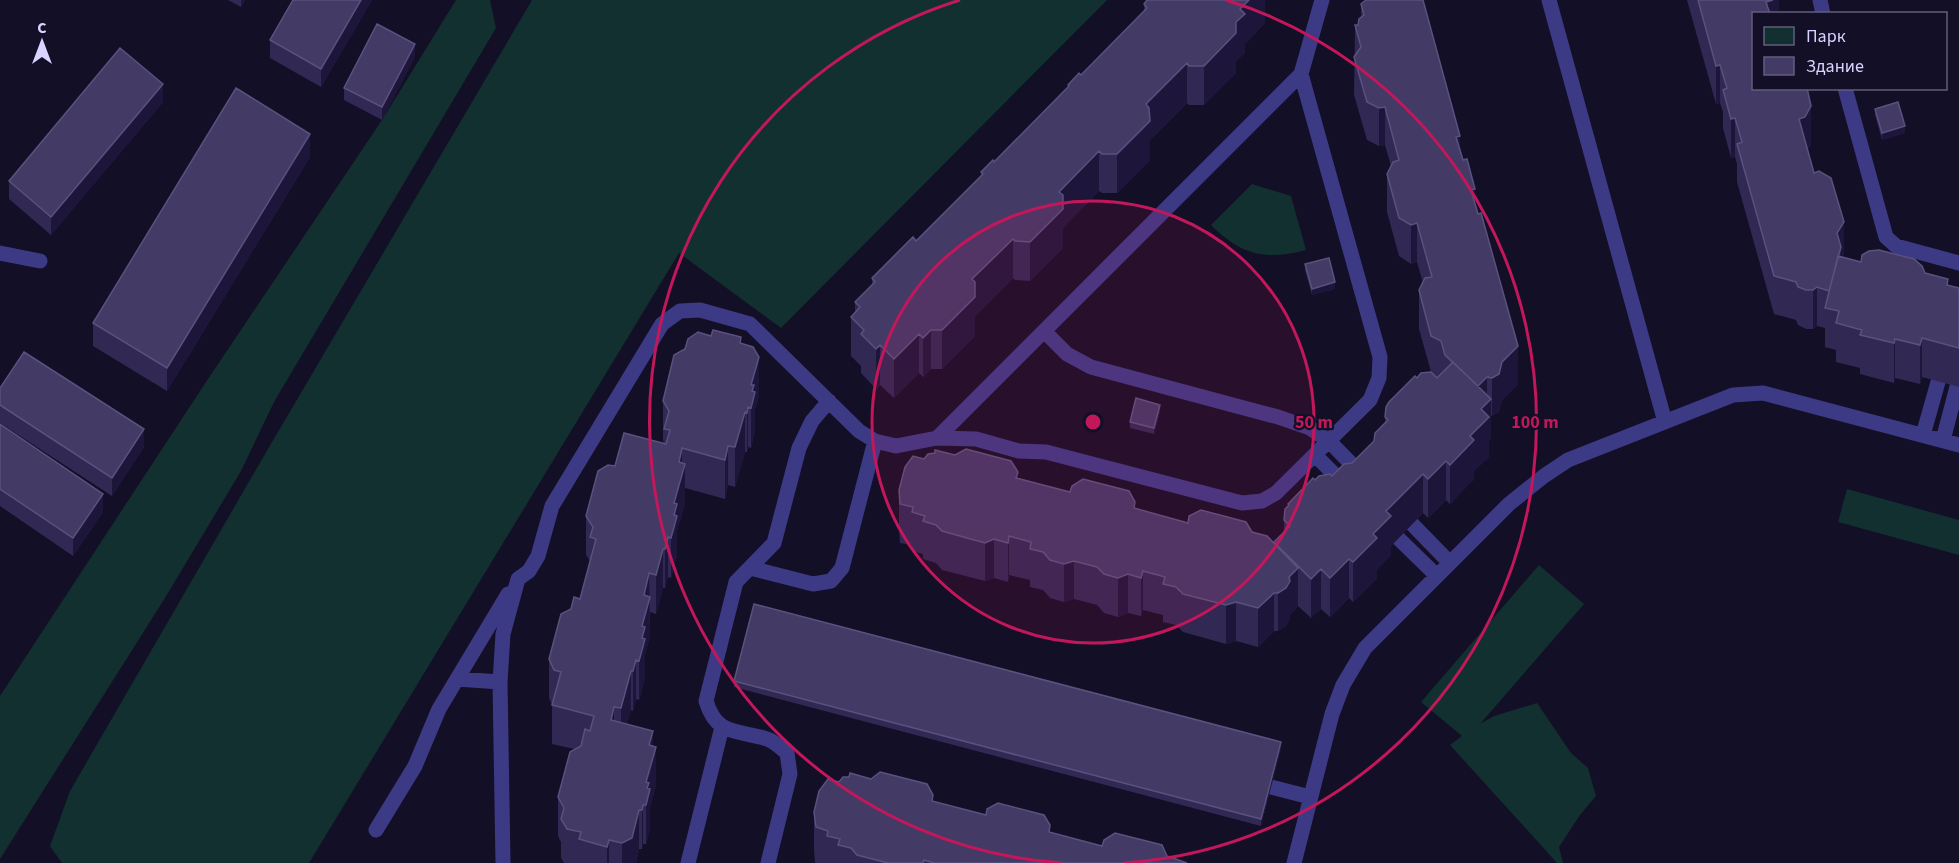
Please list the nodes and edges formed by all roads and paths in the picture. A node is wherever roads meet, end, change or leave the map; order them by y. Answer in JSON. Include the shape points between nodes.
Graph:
{"nodes":[{"id":1,"x":1322,"y":0,"type":"edge"},
{"id":2,"x":1549,"y":0,"type":"edge"},
{"id":3,"x":1301,"y":74,"type":"junction"},
{"id":4,"x":1846,"y":90,"type":"edge"},
{"id":5,"x":0,"y":254,"type":"edge"},
{"id":6,"x":40,"y":261,"type":"dead end"},
{"id":7,"x":1959,"y":263,"type":"edge"},
{"id":8,"x":1044,"y":332,"type":"junction"},
{"id":9,"x":1938,"y":382,"type":"edge"},
{"id":10,"x":1957,"y":387,"type":"edge"},
{"id":11,"x":829,"y":401,"type":"junction"},
{"id":12,"x":1665,"y":422,"type":"junction"},
{"id":13,"x":1923,"y":435,"type":"junction"},
{"id":14,"x":937,"y":438,"type":"junction"},
{"id":15,"x":1943,"y":440,"type":"junction"},
{"id":16,"x":875,"y":441,"type":"junction"},
{"id":17,"x":1329,"y":441,"type":"junction"},
{"id":18,"x":1959,"y":445,"type":"edge"},
{"id":19,"x":1315,"y":455,"type":"junction"},
{"id":20,"x":1371,"y":484,"type":"edge"},
{"id":21,"x":1357,"y":497,"type":"edge"},
{"id":22,"x":1412,"y":524,"type":"edge"},
{"id":23,"x":1398,"y":538,"type":"edge"},
{"id":24,"x":1450,"y":563,"type":"junction"},
{"id":25,"x":750,"y":568,"type":"junction"},
{"id":26,"x":1437,"y":576,"type":"junction"},
{"id":27,"x":518,"y":579,"type":"junction"},
{"id":28,"x":457,"y":680,"type":"junction"},
{"id":29,"x":500,"y":682,"type":"junction"},
{"id":30,"x":722,"y":727,"type":"junction"},
{"id":31,"x":1271,"y":787,"type":"edge"},
{"id":32,"x":1310,"y":797,"type":"junction"},
{"id":33,"x":376,"y":830,"type":"dead end"},
{"id":34,"x":503,"y":863,"type":"edge"},
{"id":35,"x":688,"y":863,"type":"edge"},
{"id":36,"x":768,"y":863,"type":"edge"},
{"id":37,"x":1294,"y":863,"type":"edge"}],
"edges":[{"from":1,"to":3,"type":"lane"},
{"from":2,"to":12,"type":"lane"},
{"from":3,"to":8,"type":"lane"},
{"from":3,"to":17,"type":"lane","via":[[1380,357],[1379,378],[1370,400]]},
{"from":4,"to":7,"type":"lane","via":[[1886,237],[1896,246]]},
{"from":5,"to":6,"type":"lane"},
{"from":8,"to":14,"type":"lane"},
{"from":8,"to":17,"type":"lane","via":[[1067,354],[1091,367],[1278,417],[1310,428]]},
{"from":9,"to":13,"type":"lane"},
{"from":10,"to":15,"type":"lane"},
{"from":11,"to":16,"type":"lane"},
{"from":11,"to":25,"type":"lane","via":[[812,421],[799,448],[774,543]]},
{"from":11,"to":27,"type":"lane","via":[[750,324],[700,310],[680,311],[662,324],[552,506],[538,556],[529,571]]},
{"from":12,"to":13,"type":"lane","via":[[1733,396],[1763,393]]},
{"from":12,"to":24,"type":"lane","via":[[1568,460],[1509,504]]},
{"from":13,"to":15,"type":"lane"},
{"from":14,"to":16,"type":"lane","via":[[896,446]]},
{"from":14,"to":19,"type":"lane","via":[[976,439],[1018,451],[1046,452],[1242,503],[1262,501],[1276,494]]},
{"from":15,"to":18,"type":"lane"},
{"from":16,"to":25,"type":"lane","via":[[842,568],[831,580],[813,584]]},
{"from":17,"to":19,"type":"lane"},
{"from":17,"to":20,"type":"lane"},
{"from":19,"to":21,"type":"lane"},
{"from":22,"to":24,"type":"lane"},
{"from":23,"to":26,"type":"lane"},
{"from":24,"to":26,"type":"lane"},
{"from":25,"to":30,"type":"lane","via":[[736,582],[706,701],[711,717]]},
{"from":26,"to":32,"type":"lane","via":[[1365,648],[1343,685]]},
{"from":27,"to":28,"type":"lane"},
{"from":27,"to":29,"type":"lane","via":[[503,634]]},
{"from":28,"to":29,"type":"lane"},
{"from":28,"to":33,"type":"lane","via":[[439,709],[415,766]]},
{"from":29,"to":34,"type":"lane"},
{"from":30,"to":35,"type":"lane"},
{"from":30,"to":36,"type":"lane","via":[[770,740],[787,753],[790,774]]},
{"from":31,"to":32,"type":"lane"},
{"from":32,"to":37,"type":"lane"}]}
